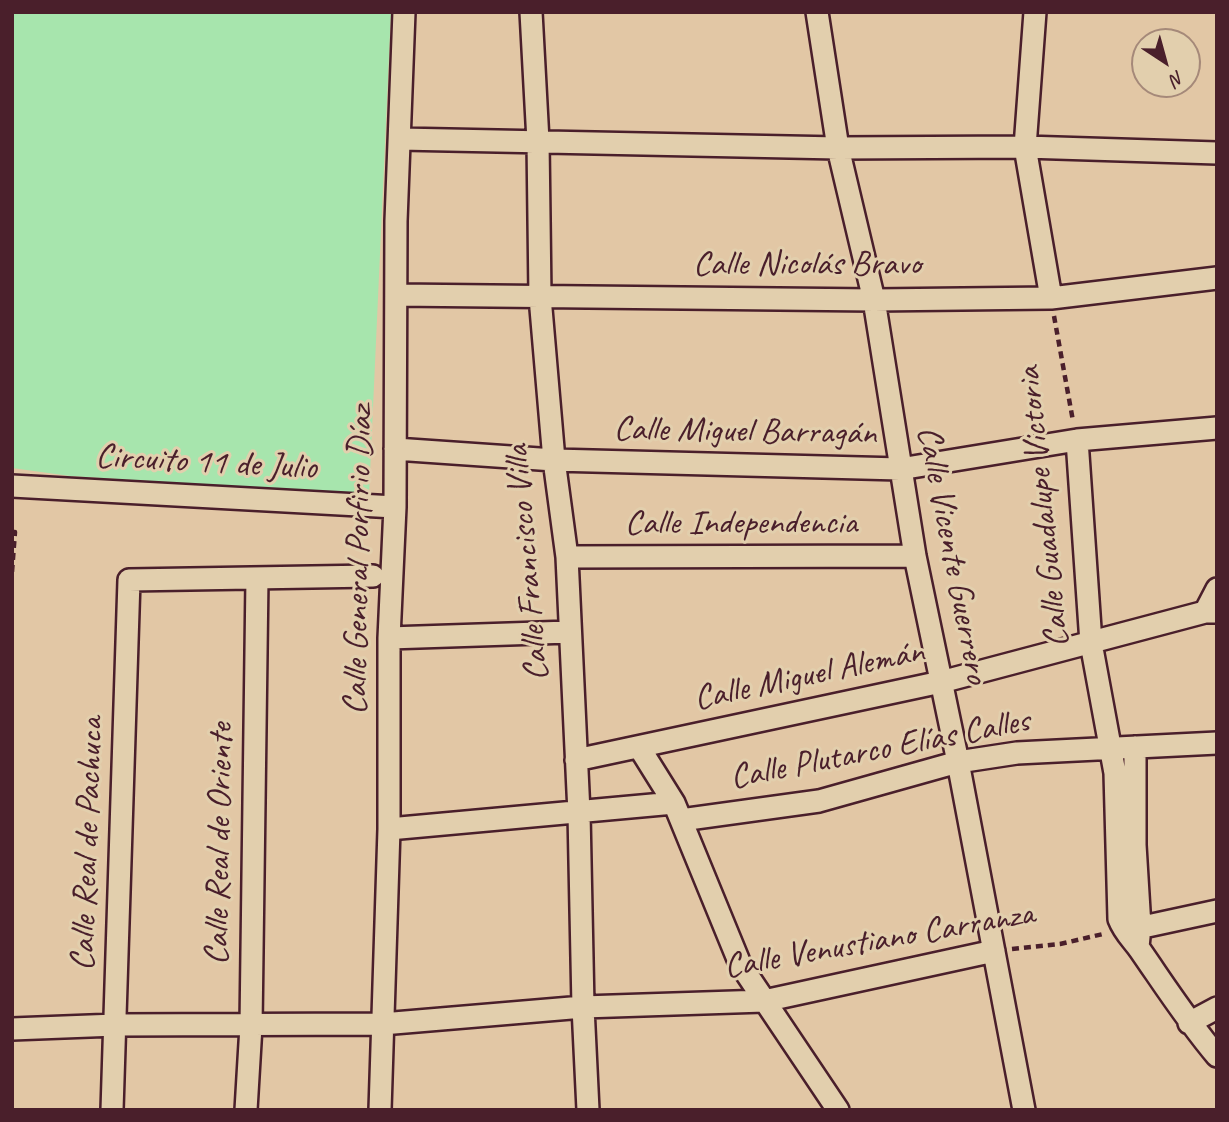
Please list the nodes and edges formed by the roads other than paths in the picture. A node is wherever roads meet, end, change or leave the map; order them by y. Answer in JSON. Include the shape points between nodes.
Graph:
{"nodes":[{"id":1,"x":404,"y":12,"type":"edge"},
{"id":2,"x":531,"y":12,"type":"edge"},
{"id":3,"x":817,"y":12,"type":"edge"},
{"id":4,"x":1035,"y":12,"type":"edge"},
{"id":5,"x":400,"y":139,"type":"junction"},
{"id":6,"x":538,"y":141,"type":"junction"},
{"id":7,"x":1025,"y":147,"type":"junction"},
{"id":8,"x":838,"y":148,"type":"junction"},
{"id":9,"x":1217,"y":153,"type":"edge"},
{"id":10,"x":1217,"y":278,"type":"edge"},
{"id":11,"x":396,"y":295,"type":"junction"},
{"id":12,"x":540,"y":297,"type":"junction"},
{"id":13,"x":1051,"y":298,"type":"junction"},
{"id":14,"x":874,"y":300,"type":"junction"},
{"id":15,"x":1217,"y":428,"type":"edge"},
{"id":16,"x":1077,"y":440,"type":"junction"},
{"id":17,"x":395,"y":449,"type":"junction"},
{"id":18,"x":554,"y":460,"type":"junction"},
{"id":19,"x":900,"y":469,"type":"junction"},
{"id":20,"x":12,"y":486,"type":"edge"},
{"id":21,"x":396,"y":507,"type":"junction"},
{"id":22,"x":915,"y":556,"type":"junction"},
{"id":23,"x":566,"y":557,"type":"junction"},
{"id":24,"x":373,"y":576,"type":"dead end"},
{"id":25,"x":257,"y":578,"type":"junction"},
{"id":26,"x":1217,"y":589,"type":"edge"},
{"id":27,"x":1211,"y":612,"type":"edge"},
{"id":28,"x":569,"y":632,"type":"junction"},
{"id":29,"x":389,"y":638,"type":"junction"},
{"id":30,"x":1091,"y":643,"type":"junction"},
{"id":31,"x":942,"y":682,"type":"junction"},
{"id":32,"x":1217,"y":743,"type":"edge"},
{"id":33,"x":639,"y":747,"type":"junction"},
{"id":34,"x":1135,"y":747,"type":"junction"},
{"id":35,"x":1111,"y":750,"type":"junction"},
{"id":36,"x":576,"y":760,"type":"junction"},
{"id":37,"x":958,"y":762,"type":"junction"},
{"id":38,"x":678,"y":811,"type":"junction"},
{"id":39,"x":579,"y":813,"type":"junction"},
{"id":40,"x":389,"y":829,"type":"junction"},
{"id":41,"x":1126,"y":846,"type":"junction"},
{"id":42,"x":1217,"y":911,"type":"edge"},
{"id":43,"x":1173,"y":919,"type":"junction"},
{"id":44,"x":1217,"y":928,"type":"edge"},
{"id":45,"x":1134,"y":935,"type":"junction"},
{"id":46,"x":993,"y":951,"type":"junction"},
{"id":47,"x":764,"y":1001,"type":"junction"},
{"id":48,"x":583,"y":1007,"type":"junction"},
{"id":49,"x":1217,"y":1008,"type":"edge"},
{"id":50,"x":1189,"y":1023,"type":"junction"},
{"id":51,"x":382,"y":1024,"type":"junction"},
{"id":52,"x":116,"y":1025,"type":"junction"},
{"id":53,"x":251,"y":1026,"type":"junction"},
{"id":54,"x":12,"y":1029,"type":"edge"},
{"id":55,"x":1217,"y":1056,"type":"edge"},
{"id":56,"x":112,"y":1110,"type":"edge"},
{"id":57,"x":246,"y":1110,"type":"edge"},
{"id":58,"x":380,"y":1110,"type":"edge"},
{"id":59,"x":588,"y":1110,"type":"edge"},
{"id":60,"x":838,"y":1110,"type":"edge"},
{"id":61,"x":1024,"y":1110,"type":"edge"}],
"edges":[{"from":1,"to":5,"type":"street","name":"Calle General Porfirio Díaz"},
{"from":2,"to":6,"type":"street","name":"Calle Francisco Villa"},
{"from":3,"to":8,"type":"street","name":"Calle Vicente Guerrero"},
{"from":4,"to":7,"type":"street"},
{"from":5,"to":6,"type":"street"},
{"from":5,"to":11,"type":"street","name":"Calle General Porfirio Díaz"},
{"from":6,"to":8,"type":"street"},
{"from":6,"to":12,"type":"street","name":"Calle Francisco Villa"},
{"from":7,"to":8,"type":"street"},
{"from":7,"to":9,"type":"street"},
{"from":7,"to":13,"type":"street"},
{"from":8,"to":14,"type":"street","name":"Calle Vicente Guerrero"},
{"from":10,"to":13,"type":"street","name":"Calle Nicolás Bravo"},
{"from":11,"to":12,"type":"street","name":"Calle Nicolás Bravo"},
{"from":11,"to":17,"type":"street","name":"Calle General Porfirio Díaz"},
{"from":12,"to":14,"type":"street","name":"Calle Nicolás Bravo"},
{"from":12,"to":18,"type":"street","name":"Calle Francisco Villa"},
{"from":13,"to":14,"type":"street","name":"Calle Nicolás Bravo"},
{"from":14,"to":19,"type":"street","name":"Calle Vicente Guerrero"},
{"from":15,"to":16,"type":"street","name":"Calle Miguel Barragán"},
{"from":16,"to":19,"type":"street","name":"Calle Miguel Barragán"},
{"from":16,"to":30,"type":"street","name":"Calle Guadalupe Victoria"},
{"from":17,"to":18,"type":"street","name":"Calle Miguel Barragán"},
{"from":17,"to":21,"type":"street","name":"Calle General Porfirio Díaz"},
{"from":18,"to":19,"type":"street","name":"Calle Miguel Barragán"},
{"from":18,"to":23,"type":"street","name":"Calle Francisco Villa"},
{"from":19,"to":22,"type":"street","name":"Calle Vicente Guerrero"},
{"from":20,"to":21,"type":"street","name":"Circuito 11 de Julio"},
{"from":21,"to":29,"type":"street","name":"Calle General Porfirio Díaz"},
{"from":22,"to":23,"type":"street","name":"Calle Independencia"},
{"from":22,"to":31,"type":"street","name":"Calle Vicente Guerrero"},
{"from":23,"to":28,"type":"street","name":"Calle Francisco Villa"},
{"from":24,"to":25,"type":"street"},
{"from":25,"to":52,"type":"street","name":"Calle Real de Pachuca","via":[[129,580]]},
{"from":25,"to":53,"type":"street","name":"Calle Real de Oriente"},
{"from":26,"to":27,"type":"street"},
{"from":27,"to":30,"type":"street","name":"Calle Miguel Alemán"},
{"from":28,"to":29,"type":"street"},
{"from":28,"to":36,"type":"street","name":"Calle Francisco Villa"},
{"from":29,"to":40,"type":"street","name":"Calle General Porfirio Díaz"},
{"from":30,"to":31,"type":"street","name":"Calle Miguel Alemán"},
{"from":30,"to":35,"type":"street","name":"Calle Guadalupe Victoria"},
{"from":31,"to":33,"type":"street","name":"Calle Miguel Alemán"},
{"from":31,"to":37,"type":"street","name":"Calle Vicente Guerrero"},
{"from":32,"to":34,"type":"street","name":"Calle Plutarco Elías Calles"},
{"from":33,"to":36,"type":"street","name":"Calle Miguel Alemán"},
{"from":33,"to":38,"type":"street"},
{"from":34,"to":35,"type":"street","name":"Calle Plutarco Elías Calles"},
{"from":34,"to":41,"type":"street","name":"Calle Guadalupe Victoria"},
{"from":35,"to":37,"type":"street","name":"Calle Plutarco Elías Calles","via":[[1017,753]]},
{"from":35,"to":41,"type":"street","name":"Calle Guadalupe Victoria"},
{"from":36,"to":39,"type":"street","name":"Calle Francisco Villa"},
{"from":37,"to":38,"type":"street","name":"Calle Plutarco Elías Calles","via":[[819,801]]},
{"from":37,"to":46,"type":"street","name":"Calle Vicente Guerrero"},
{"from":38,"to":39,"type":"street","name":"Calle Plutarco Elías Calles"},
{"from":38,"to":47,"type":"street","via":[[740,964]]},
{"from":39,"to":40,"type":"street","name":"Calle Plutarco Elías Calles"},
{"from":39,"to":48,"type":"street","name":"Calle Francisco Villa"},
{"from":40,"to":51,"type":"street","name":"Calle General Porfirio Díaz"},
{"from":41,"to":45,"type":"street","name":"Calle Guadalupe Victoria","via":[[1119,919]]},
{"from":42,"to":43,"type":"street"},
{"from":43,"to":44,"type":"street"},
{"from":43,"to":45,"type":"street"},
{"from":45,"to":50,"type":"street","name":"Calle Guadalupe Victoria"},
{"from":46,"to":47,"type":"street","name":"Calle Venustiano Carranza"},
{"from":46,"to":61,"type":"street","name":"Calle Vicente Guerrero"},
{"from":47,"to":48,"type":"street","name":"Calle Venustiano Carranza"},
{"from":47,"to":60,"type":"street"},
{"from":48,"to":51,"type":"street","name":"Calle Venustiano Carranza"},
{"from":48,"to":59,"type":"street","name":"Calle Francisco Villa"},
{"from":49,"to":50,"type":"street"},
{"from":50,"to":55,"type":"street","name":"Calle Guadalupe Victoria"},
{"from":51,"to":53,"type":"street","name":"Calle Venustiano Carranza"},
{"from":51,"to":58,"type":"street","name":"Calle General Porfirio Díaz"},
{"from":52,"to":53,"type":"street","name":"Calle Venustiano Carranza"},
{"from":52,"to":54,"type":"street","name":"Calle Venustiano Carranza"},
{"from":52,"to":56,"type":"street","name":"Calle Real de Pachuca"},
{"from":53,"to":57,"type":"street","name":"Calle Real de Oriente"}]}
